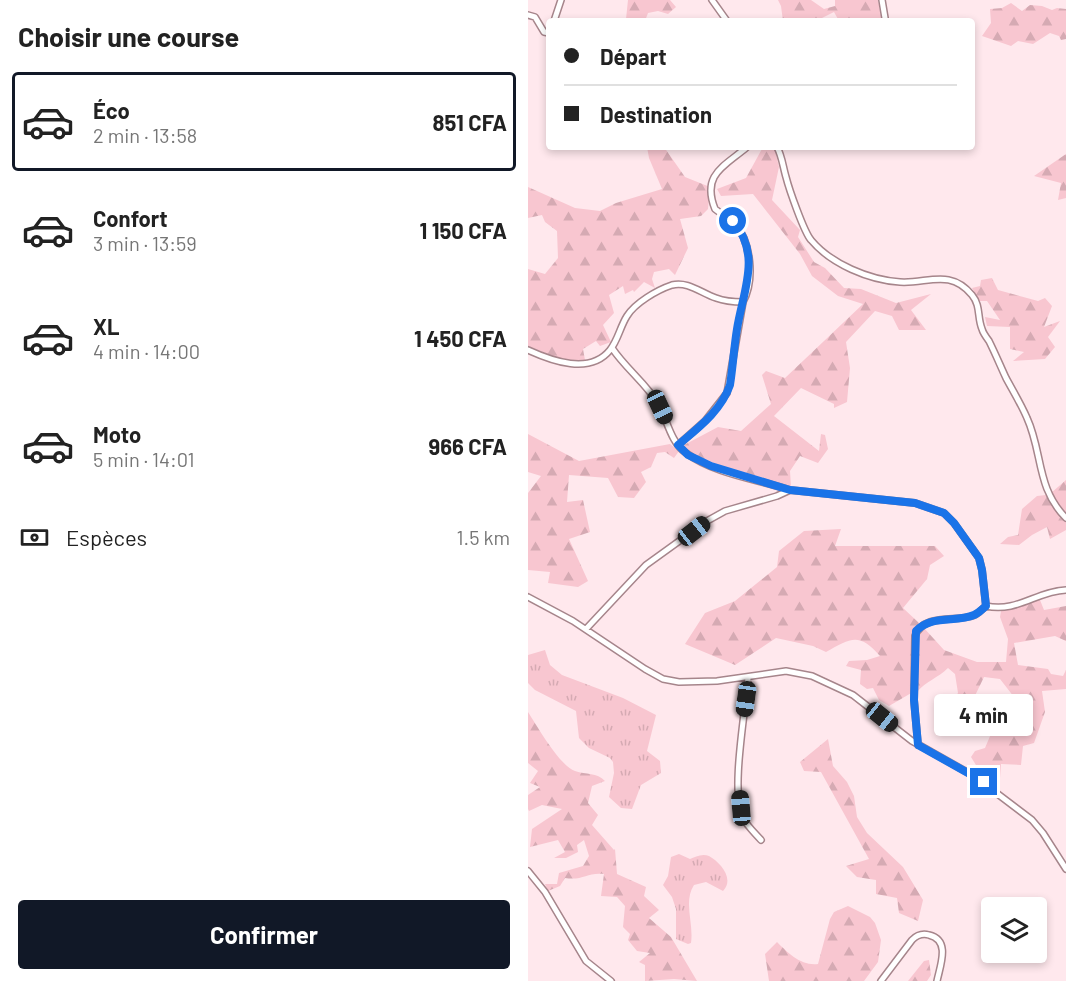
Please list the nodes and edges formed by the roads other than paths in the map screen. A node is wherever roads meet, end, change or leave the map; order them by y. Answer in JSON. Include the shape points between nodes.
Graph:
{"nodes":[{"id":1,"x":561,"y":0,"type":"edge"},
{"id":2,"x":712,"y":0,"type":"edge"},
{"id":3,"x":882,"y":0,"type":"edge"},
{"id":4,"x":528,"y":9,"type":"edge"},
{"id":5,"x":530,"y":15,"type":"edge"},
{"id":6,"x":555,"y":18,"type":"edge"},
{"id":7,"x":725,"y":18,"type":"edge"},
{"id":8,"x":885,"y":18,"type":"dead end"},
{"id":9,"x":546,"y":32,"type":"edge"},
{"id":10,"x":743,"y":150,"type":"edge"},
{"id":11,"x":778,"y":150,"type":"edge"},
{"id":12,"x":743,"y":302,"type":"junction"},
{"id":13,"x":528,"y":351,"type":"edge"},
{"id":14,"x":612,"y":352,"type":"junction"},
{"id":15,"x":678,"y":445,"type":"junction"},
{"id":16,"x":790,"y":490,"type":"junction"},
{"id":17,"x":1066,"y":518,"type":"edge"},
{"id":18,"x":1066,"y":590,"type":"edge"},
{"id":19,"x":528,"y":597,"type":"edge"},
{"id":20,"x":986,"y":606,"type":"junction"},
{"id":21,"x":586,"y":629,"type":"junction"},
{"id":22,"x":748,"y":678,"type":"junction"},
{"id":23,"x":918,"y":745,"type":"junction"},
{"id":24,"x":761,"y":840,"type":"dead end"},
{"id":25,"x":1066,"y":869,"type":"edge"},
{"id":26,"x":528,"y":871,"type":"edge"},
{"id":27,"x":611,"y":981,"type":"edge"},
{"id":28,"x":881,"y":981,"type":"edge"},
{"id":29,"x":937,"y":981,"type":"edge"}],
"edges":[{"from":1,"to":6,"type":"street"},
{"from":2,"to":7,"type":"street"},
{"from":3,"to":8,"type":"street"},
{"from":4,"to":5,"type":"street"},
{"from":5,"to":9,"type":"street"},
{"from":10,"to":12,"type":"street","via":[[716,172],[712,188],[715,209],[733,221],[750,262]]},
{"from":11,"to":17,"type":"street","via":[[805,229],[819,248],[852,269],[877,278],[903,282],[947,279],[974,298],[982,331],[1029,422],[1047,491]]},
{"from":12,"to":14,"type":"street","via":[[716,298],[686,285],[671,285],[627,315]]},
{"from":12,"to":15,"type":"street","via":[[727,393],[716,410]]},
{"from":13,"to":14,"type":"street","via":[[573,364]]},
{"from":14,"to":15,"type":"street","via":[[642,380]]},
{"from":15,"to":16,"type":"street","via":[[688,455],[711,466]]},
{"from":16,"to":20,"type":"street","via":[[915,503],[944,513],[979,558]]},
{"from":16,"to":21,"type":"street","via":[[725,511],[707,521],[646,565]]},
{"from":18,"to":20,"type":"street","via":[[1007,608]]},
{"from":19,"to":21,"type":"street"},
{"from":20,"to":23,"type":"street","via":[[973,616],[925,624],[916,631],[914,700]]},
{"from":21,"to":22,"type":"street","via":[[663,679],[698,682]]},
{"from":22,"to":23,"type":"street","via":[[786,671],[812,676],[862,701]]},
{"from":22,"to":24,"type":"street","via":[[739,792],[742,816]]},
{"from":23,"to":25,"type":"street","via":[[974,776],[1032,820]]},
{"from":26,"to":27,"type":"street","via":[[586,961]]},
{"from":28,"to":29,"type":"street","via":[[912,940],[923,934],[938,938],[942,944]]}]}
